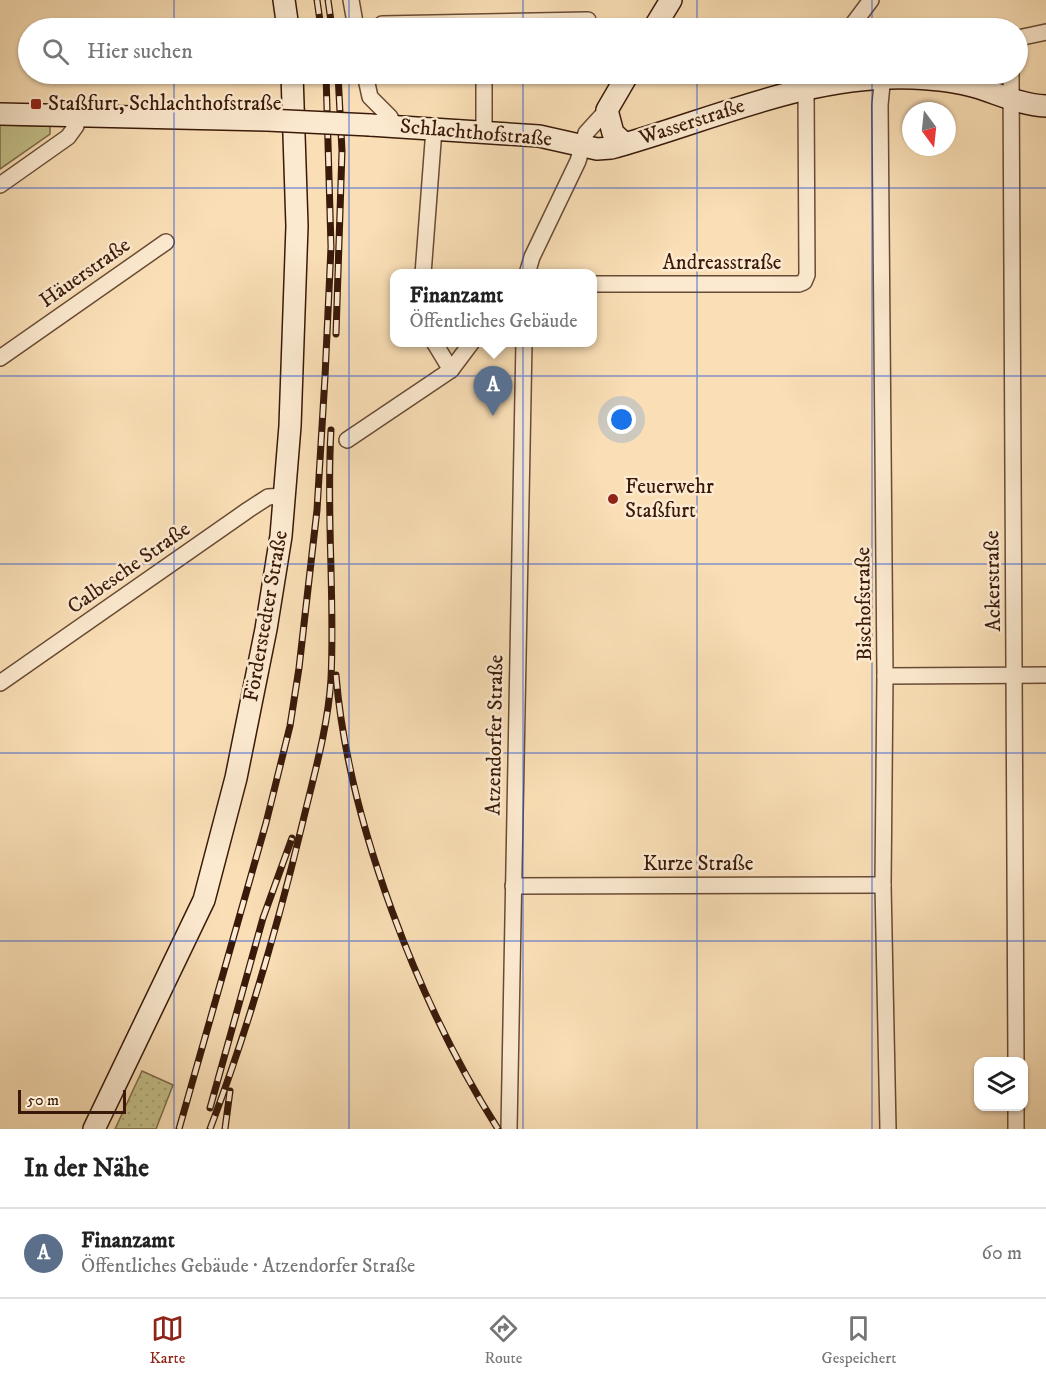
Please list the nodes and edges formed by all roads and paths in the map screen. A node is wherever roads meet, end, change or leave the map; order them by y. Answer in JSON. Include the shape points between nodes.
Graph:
{"nodes":[{"id":1,"x":284,"y":0,"type":"edge"},
{"id":2,"x":351,"y":0,"type":"edge"},
{"id":3,"x":670,"y":0,"type":"edge"},
{"id":4,"x":870,"y":0,"type":"edge"},
{"id":5,"x":287,"y":18,"type":"edge"},
{"id":6,"x":354,"y":18,"type":"edge"},
{"id":7,"x":660,"y":18,"type":"edge"},
{"id":8,"x":857,"y":18,"type":"edge"},
{"id":9,"x":1046,"y":32,"type":"edge"},
{"id":10,"x":1028,"y":36,"type":"edge"},
{"id":11,"x":292,"y":84,"type":"edge"},
{"id":12,"x":367,"y":84,"type":"edge"},
{"id":13,"x":484,"y":84,"type":"edge"},
{"id":14,"x":622,"y":84,"type":"edge"},
{"id":15,"x":815,"y":84,"type":"edge"},
{"id":16,"x":819,"y":84,"type":"edge"},
{"id":17,"x":882,"y":84,"type":"edge"},
{"id":18,"x":962,"y":84,"type":"edge"},
{"id":19,"x":1011,"y":84,"type":"edge"},
{"id":20,"x":1010,"y":99,"type":"junction"},
{"id":21,"x":1046,"y":106,"type":"edge"},
{"id":22,"x":607,"y":110,"type":"junction"},
{"id":23,"x":0,"y":114,"type":"edge"},
{"id":24,"x":76,"y":115,"type":"junction"},
{"id":25,"x":394,"y":126,"type":"junction"},
{"id":26,"x":434,"y":129,"type":"junction"},
{"id":27,"x":484,"y":133,"type":"junction"},
{"id":28,"x":625,"y":144,"type":"junction"},
{"id":29,"x":582,"y":145,"type":"junction"},
{"id":30,"x":0,"y":185,"type":"edge"},
{"id":31,"x":165,"y":242,"type":"dead end"},
{"id":32,"x":423,"y":269,"type":"edge"},
{"id":33,"x":528,"y":269,"type":"edge"},
{"id":34,"x":597,"y":284,"type":"edge"},
{"id":35,"x":437,"y":347,"type":"edge"},
{"id":36,"x":468,"y":347,"type":"edge"},
{"id":37,"x":524,"y":347,"type":"edge"},
{"id":38,"x":0,"y":358,"type":"edge"},
{"id":39,"x":451,"y":370,"type":"junction"},
{"id":40,"x":347,"y":440,"type":"dead end"},
{"id":41,"x":285,"y":496,"type":"junction"},
{"id":42,"x":1015,"y":675,"type":"junction"},
{"id":43,"x":1046,"y":675,"type":"edge"},
{"id":44,"x":885,"y":676,"type":"junction"},
{"id":45,"x":0,"y":683,"type":"edge"},
{"id":46,"x":884,"y":885,"type":"junction"},
{"id":47,"x":513,"y":886,"type":"junction"},
{"id":48,"x":1016,"y":1057,"type":"edge"},
{"id":49,"x":1016,"y":1111,"type":"edge"},
{"id":50,"x":94,"y":1129,"type":"edge"},
{"id":51,"x":509,"y":1129,"type":"edge"},
{"id":52,"x":888,"y":1129,"type":"edge"},
{"id":53,"x":1016,"y":1129,"type":"edge"}],
"edges":[{"from":1,"to":5,"type":"main road"},
{"from":2,"to":6,"type":"street"},
{"from":3,"to":7,"type":"main road"},
{"from":4,"to":8,"type":"street"},
{"from":9,"to":10,"type":"street"},
{"from":11,"to":41,"type":"main road","name":"Förderstedter Straße","via":[[297,247]]},
{"from":12,"to":25,"type":"street","via":[[370,97]]},
{"from":13,"to":27,"type":"street"},
{"from":14,"to":22,"type":"main road"},
{"from":15,"to":28,"type":"main road","name":"Wasserstraße"},
{"from":16,"to":34,"type":"street","name":"Andreasstraße","via":[[804,282]]},
{"from":17,"to":44,"type":"street","name":"Bischofstraße"},
{"from":18,"to":20,"type":"main road","name":"Wasserstraße"},
{"from":19,"to":20,"type":"street","name":"Ackerstraße"},
{"from":20,"to":21,"type":"main road","name":"Wasserstraße"},
{"from":20,"to":42,"type":"street","name":"Ackerstraße"},
{"from":22,"to":28,"type":"main road","name":"Wasserstraße","via":[[613,133]]},
{"from":22,"to":29,"type":"street","via":[[586,134]]},
{"from":23,"to":24,"type":"main road"},
{"from":24,"to":25,"type":"main road","name":"Schlachthofstraße","bridge":true},
{"from":24,"to":30,"type":"street","via":[[76,126],[68,137]]},
{"from":25,"to":26,"type":"main road","name":"Schlachthofstraße"},
{"from":26,"to":27,"type":"main road","name":"Schlachthofstraße"},
{"from":26,"to":32,"type":"street"},
{"from":27,"to":29,"type":"main road","name":"Schlachthofstraße","via":[[539,136]]},
{"from":28,"to":29,"type":"main road","name":"Schlachthofstraße","via":[[597,148]]},
{"from":29,"to":33,"type":"street"},
{"from":31,"to":38,"type":"street","name":"Häuerstraße"},
{"from":35,"to":39,"type":"street"},
{"from":36,"to":39,"type":"street"},
{"from":37,"to":47,"type":"street","name":"Atzendorfer Straße"},
{"from":39,"to":40,"type":"street"},
{"from":41,"to":45,"type":"street","name":"Calbesche Straße","via":[[268,497],[248,510]]},
{"from":41,"to":50,"type":"main road","name":"Förderstedter Straße","via":[[272,596],[245,736],[204,900]]},
{"from":42,"to":43,"type":"street"},
{"from":42,"to":44,"type":"street"},
{"from":42,"to":48,"type":"street","name":"Ackerstraße"},
{"from":44,"to":46,"type":"street","name":"Bischofstraße"},
{"from":46,"to":47,"type":"street","name":"Kurze Straße"},
{"from":46,"to":52,"type":"street","name":"Bischofstraße"},
{"from":47,"to":51,"type":"street","name":"Atzendorfer Straße"},
{"from":49,"to":53,"type":"street"}]}
